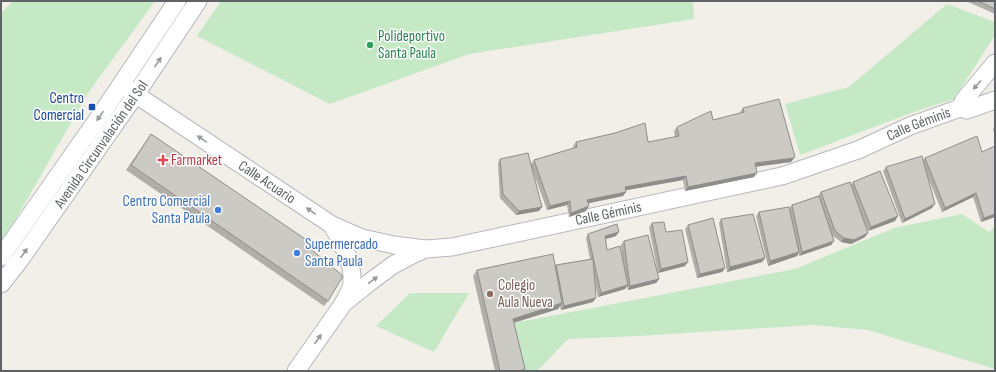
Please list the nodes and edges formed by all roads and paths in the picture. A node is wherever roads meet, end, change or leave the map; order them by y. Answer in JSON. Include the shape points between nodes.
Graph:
{"nodes":[{"id":1,"x":177,"y":1,"type":"edge"},
{"id":2,"x":198,"y":1,"type":"edge"},
{"id":3,"x":995,"y":63,"type":"edge"},
{"id":4,"x":122,"y":84,"type":"junction"},
{"id":5,"x":136,"y":94,"type":"junction"},
{"id":6,"x":995,"y":100,"type":"edge"},
{"id":7,"x":960,"y":108,"type":"junction"},
{"id":8,"x":332,"y":225,"type":"junction"},
{"id":9,"x":426,"y":249,"type":"junction"},
{"id":10,"x":1,"y":257,"type":"edge"},
{"id":11,"x":1,"y":284,"type":"edge"},
{"id":12,"x":343,"y":304,"type":"junction"},
{"id":13,"x":296,"y":371,"type":"edge"}],
"edges":[{"from":1,"to":4,"type":"street","name":"Avenida Circunvalación del Sol"},
{"from":5,"to":2,"type":"street","name":"Avenida Circunvalación del Sol","one_way":true},
{"from":3,"to":7,"type":"street","name":"Calle Géminis","one_way":true},
{"from":4,"to":5,"type":"street","name":"Calle Acuario"},
{"from":4,"to":10,"type":"street","name":"Avenida Circunvalación del Sol","one_way":true},
{"from":8,"to":5,"type":"street","name":"Calle Acuario","one_way":true},
{"from":11,"to":5,"type":"street","name":"Avenida Circunvalación del Sol","one_way":true},
{"from":6,"to":7,"type":"street","name":"Calle Géminis","via":[[967,110]]},
{"from":7,"to":9,"type":"street","name":"Calle Géminis","via":[[910,126],[858,150],[782,176],[452,247]]},
{"from":8,"to":9,"type":"street","name":"Calle Acuario","via":[[362,238]]},
{"from":8,"to":12,"type":"street","name":"Calle Acuario","via":[[350,265],[352,277],[351,289]]},
{"from":12,"to":9,"type":"street","name":"Calle Géminis","one_way":true,"via":[[393,265]]},
{"from":13,"to":12,"type":"street","name":"Calle Géminis","one_way":true}]}
